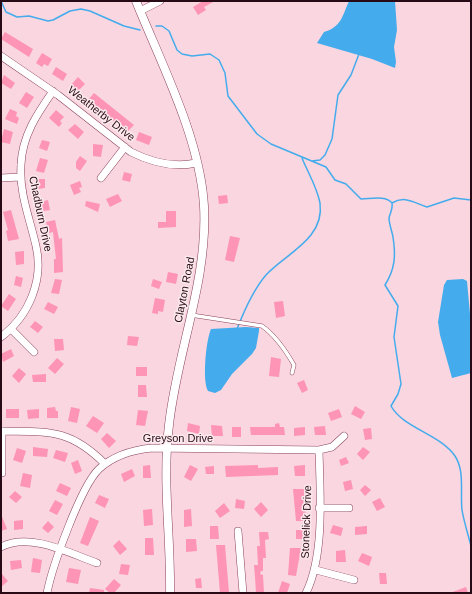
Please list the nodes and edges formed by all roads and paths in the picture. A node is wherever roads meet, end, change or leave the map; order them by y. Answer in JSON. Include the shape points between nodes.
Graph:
{"nodes":[{"id":1,"x":136,"y":1,"type":"edge"},
{"id":2,"x":160,"y":1,"type":"edge"},
{"id":3,"x":140,"y":11,"type":"junction"},
{"id":4,"x":1,"y":56,"type":"edge"},
{"id":5,"x":53,"y":91,"type":"junction"},
{"id":6,"x":125,"y":147,"type":"junction"},
{"id":7,"x":196,"y":162,"type":"junction"},
{"id":8,"x":20,"y":177,"type":"junction"},
{"id":9,"x":1,"y":178,"type":"edge"},
{"id":10,"x":101,"y":178,"type":"dead end"},
{"id":11,"x":191,"y":314,"type":"junction"},
{"id":12,"x":11,"y":329,"type":"junction"},
{"id":13,"x":1,"y":337,"type":"edge"},
{"id":14,"x":34,"y":352,"type":"dead end"},
{"id":15,"x":292,"y":374,"type":"dead end"},
{"id":16,"x":1,"y":431,"type":"edge"},
{"id":17,"x":344,"y":436,"type":"dead end"},
{"id":18,"x":167,"y":448,"type":"junction"},
{"id":19,"x":319,"y":450,"type":"junction"},
{"id":20,"x":105,"y":464,"type":"junction"},
{"id":21,"x":2,"y":474,"type":"edge"},
{"id":22,"x":319,"y":508,"type":"junction"},
{"id":23,"x":349,"y":508,"type":"dead end"},
{"id":24,"x":238,"y":532,"type":"dead end"},
{"id":25,"x":1,"y":547,"type":"edge"},
{"id":26,"x":60,"y":550,"type":"junction"},
{"id":27,"x":97,"y":564,"type":"dead end"},
{"id":28,"x":316,"y":570,"type":"junction"},
{"id":29,"x":354,"y":580,"type":"dead end"},
{"id":30,"x":47,"y":593,"type":"edge"},
{"id":31,"x":170,"y":593,"type":"edge"},
{"id":32,"x":243,"y":593,"type":"edge"},
{"id":33,"x":306,"y":593,"type":"edge"}],
"edges":[{"from":1,"to":3,"type":"street","name":"Clayton Road"},
{"from":2,"to":3,"type":"street"},
{"from":3,"to":7,"type":"street","name":"Clayton Road","via":[[186,128]]},
{"from":4,"to":5,"type":"street","name":"Weatherby Drive"},
{"from":5,"to":6,"type":"street","name":"Weatherby Drive"},
{"from":5,"to":8,"type":"street","name":"Chadburn Drive","via":[[36,115],[26,139]]},
{"from":6,"to":7,"type":"street","name":"Weatherby Drive","via":[[141,157],[162,163],[185,165]]},
{"from":6,"to":10,"type":"street"},
{"from":7,"to":11,"type":"street","name":"Clayton Road","via":[[203,198],[204,234],[200,272]]},
{"from":8,"to":9,"type":"street"},
{"from":8,"to":12,"type":"street","name":"Chadburn Drive","via":[[36,247],[38,269],[30,302]]},
{"from":11,"to":15,"type":"lane","via":[[262,326],[269,330],[294,365]]},
{"from":11,"to":18,"type":"street","name":"Clayton Road","via":[[172,401]]},
{"from":12,"to":13,"type":"street","name":"Chadburn Drive"},
{"from":12,"to":14,"type":"street"},
{"from":16,"to":20,"type":"street","via":[[62,435],[84,445]]},
{"from":16,"to":21,"type":"street"},
{"from":17,"to":19,"type":"street","name":"Greyson Drive","via":[[332,447]]},
{"from":18,"to":19,"type":"street","name":"Greyson Drive"},
{"from":18,"to":20,"type":"street","name":"Greyson Drive","via":[[131,451]]},
{"from":18,"to":31,"type":"street","name":"Clayton Road"},
{"from":19,"to":22,"type":"street","name":"Stonelick Drive"},
{"from":20,"to":26,"type":"street","name":"Greyson Drive","via":[[96,472],[87,487]]},
{"from":22,"to":23,"type":"street"},
{"from":22,"to":28,"type":"street","name":"Stonelick Drive"},
{"from":24,"to":32,"type":"street"},
{"from":25,"to":26,"type":"street","via":[[24,543]]},
{"from":26,"to":27,"type":"street"},
{"from":26,"to":30,"type":"street","name":"Greyson Drive"},
{"from":28,"to":29,"type":"street"},
{"from":28,"to":33,"type":"street","name":"Stonelick Drive"}]}
